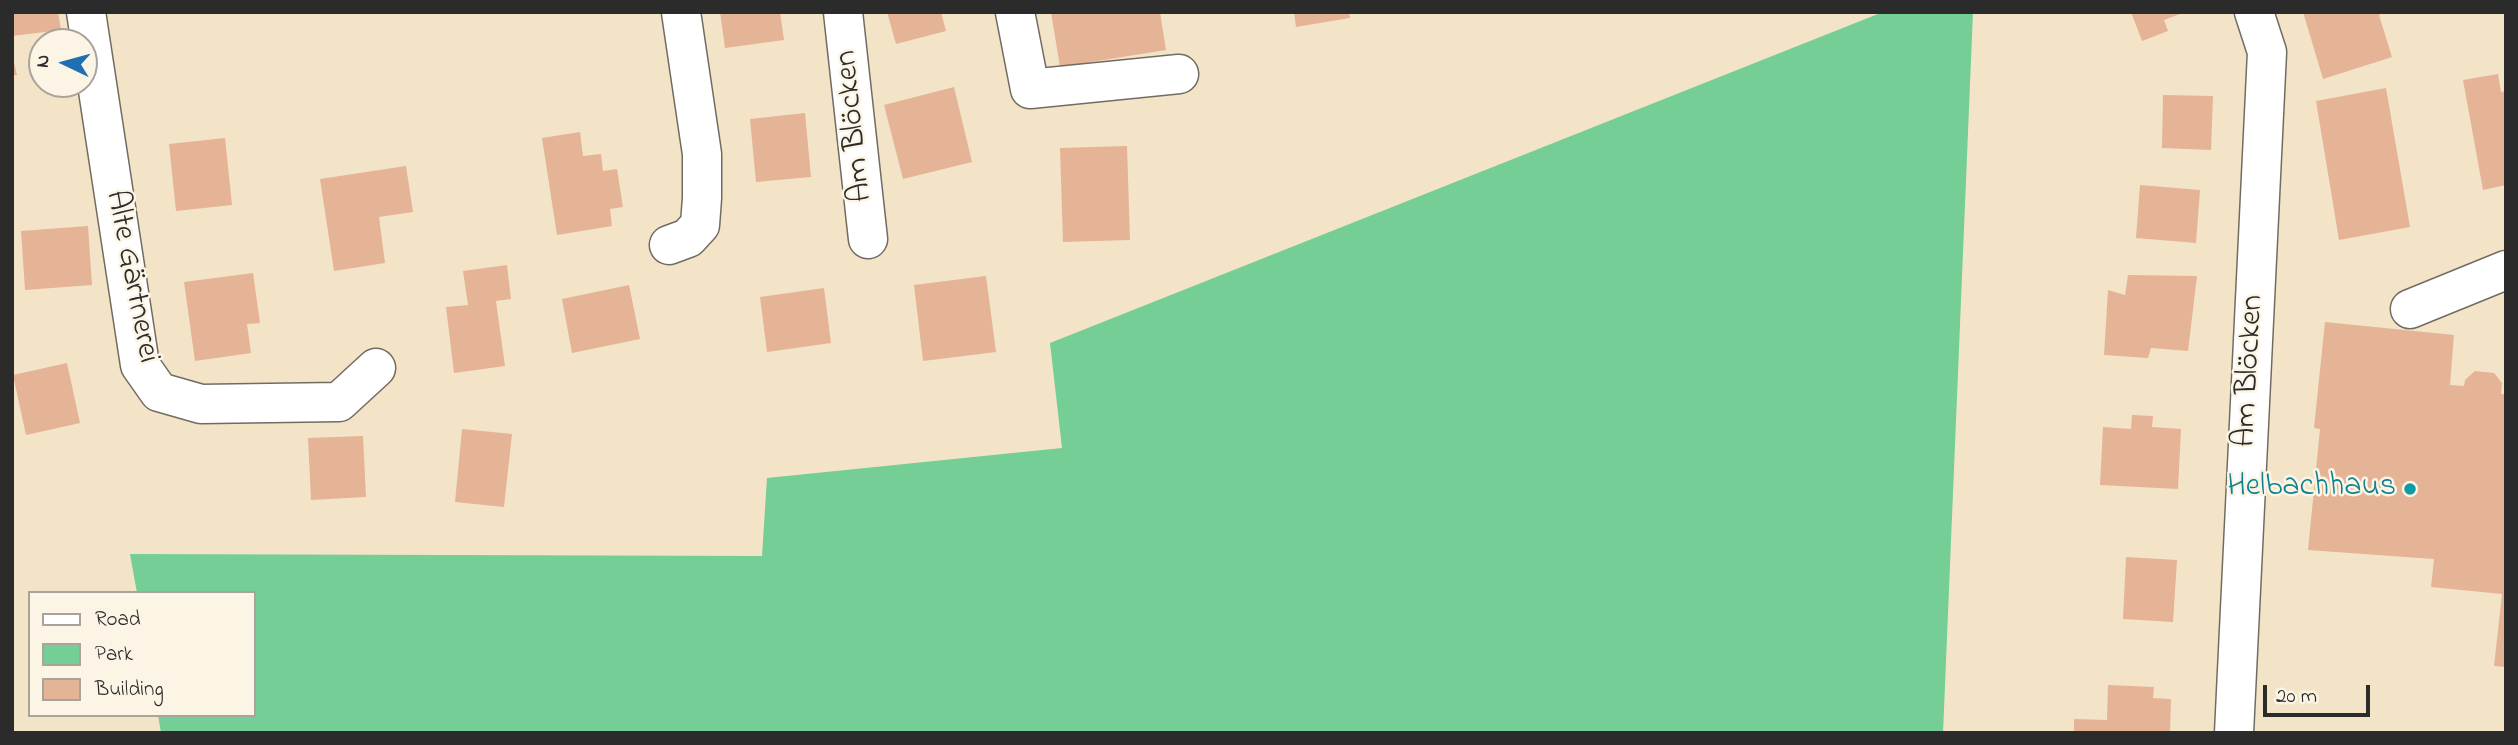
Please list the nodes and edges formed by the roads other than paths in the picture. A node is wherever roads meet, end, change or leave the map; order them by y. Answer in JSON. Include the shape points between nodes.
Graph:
{"nodes":[{"id":1,"x":86,"y":12,"type":"edge"},
{"id":2,"x":681,"y":12,"type":"edge"},
{"id":3,"x":843,"y":12,"type":"edge"},
{"id":4,"x":1014,"y":12,"type":"edge"},
{"id":5,"x":2254,"y":12,"type":"edge"},
{"id":6,"x":1179,"y":74,"type":"dead end"},
{"id":7,"x":868,"y":239,"type":"dead end"},
{"id":8,"x":669,"y":245,"type":"dead end"},
{"id":9,"x":2506,"y":270,"type":"edge"},
{"id":10,"x":2488,"y":286,"type":"edge"},
{"id":11,"x":2410,"y":309,"type":"dead end"},
{"id":12,"x":376,"y":368,"type":"dead end"},
{"id":13,"x":2234,"y":733,"type":"edge"}],
"edges":[{"from":1,"to":12,"type":"street","name":"Alte Gärtnerei","via":[[140,365],[159,392],[201,404],[340,402]]},
{"from":2,"to":8,"type":"street","via":[[702,154],[702,198],[700,225],[688,238]]},
{"from":3,"to":7,"type":"street","name":"Am Blöcken"},
{"from":4,"to":6,"type":"street","via":[[1030,89]]},
{"from":5,"to":13,"type":"street","name":"Am Blöcken","via":[[2267,52]]},
{"from":9,"to":10,"type":"street"},
{"from":10,"to":11,"type":"street"}]}
